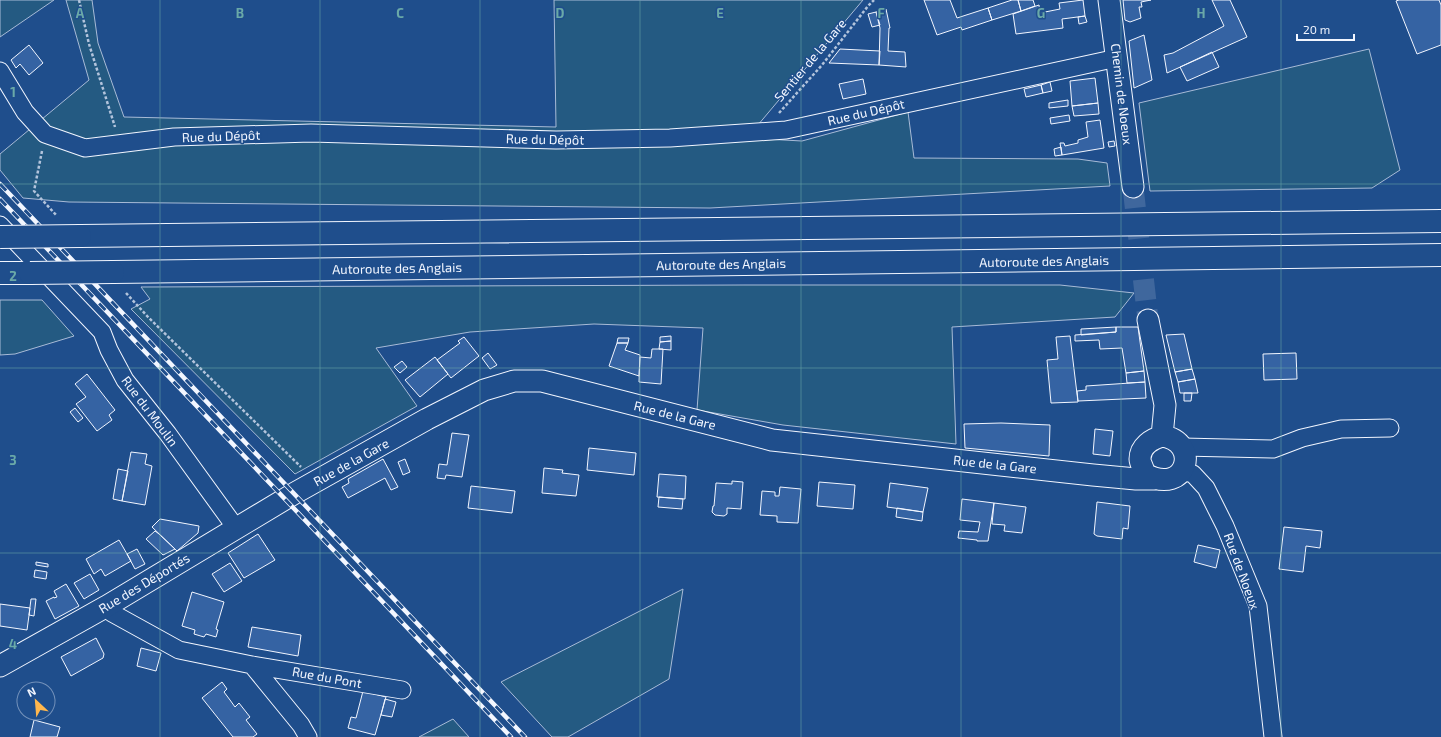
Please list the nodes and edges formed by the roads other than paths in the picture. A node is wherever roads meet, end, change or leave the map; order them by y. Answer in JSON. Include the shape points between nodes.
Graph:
{"nodes":[{"id":1,"x":1109,"y":0,"type":"edge"},
{"id":2,"x":1118,"y":58,"type":"junction"},
{"id":3,"x":0,"y":71,"type":"edge"},
{"id":4,"x":1133,"y":187,"type":"tunnel mouth"},
{"id":5,"x":1441,"y":221,"type":"edge"},
{"id":6,"x":0,"y":225,"type":"edge"},
{"id":7,"x":0,"y":237,"type":"edge"},
{"id":8,"x":1441,"y":255,"type":"edge"},
{"id":9,"x":0,"y":273,"type":"edge"},
{"id":10,"x":1148,"y":320,"type":"tunnel mouth"},
{"id":11,"x":1390,"y":428,"type":"dead end"},
{"id":12,"x":1162,"y":436,"type":"junction"},
{"id":13,"x":1182,"y":447,"type":"junction"},
{"id":14,"x":1142,"y":451,"type":"junction"},
{"id":15,"x":1182,"y":471,"type":"junction"},
{"id":16,"x":1093,"y":475,"type":"junction"},
{"id":17,"x":1154,"y":479,"type":"junction"},
{"id":18,"x":286,"y":499,"type":"joint"},
{"id":19,"x":236,"y":528,"type":"junction"},
{"id":20,"x":107,"y":606,"type":"junction"},
{"id":21,"x":252,"y":665,"type":"junction"},
{"id":22,"x":0,"y":666,"type":"edge"},
{"id":23,"x":402,"y":690,"type":"dead end"},
{"id":24,"x":308,"y":737,"type":"edge"},
{"id":25,"x":1273,"y":737,"type":"edge"}],
"edges":[{"from":1,"to":2,"type":"street","name":"Chemin de Noeux"},
{"from":2,"to":3,"type":"street","name":"Rue du Dépôt","via":[[786,130],[670,138],[556,140],[311,133],[174,137],[85,148],[45,134],[26,112]]},
{"from":2,"to":4,"type":"street","name":"Chemin de Noeux"},
{"from":5,"to":7,"type":"highway","bridge":true},
{"from":6,"to":19,"type":"street","name":"Rue du Moulin","via":[[102,332],[125,380]]},
{"from":8,"to":9,"type":"highway","name":"Autoroute des Anglais","bridge":true,"via":[[118,281],[30,273]]},
{"from":10,"to":12,"type":"street","via":[[1165,405]]},
{"from":11,"to":13,"type":"street","via":[[1341,429],[1302,438],[1273,449]]},
{"from":12,"to":13,"type":"street","via":[[1170,437]]},
{"from":12,"to":14,"type":"street","via":[[1150,441]]},
{"from":13,"to":15,"type":"street","via":[[1185,464]]},
{"from":14,"to":16,"type":"street","via":[[1119,467]]},
{"from":14,"to":17,"type":"street","via":[[1140,459],[1145,474]]},
{"from":15,"to":17,"type":"street","via":[[1174,478],[1164,481]]},
{"from":15,"to":25,"type":"street","name":"Rue de Noeux","via":[[1193,474],[1206,488],[1225,526],[1258,606]]},
{"from":16,"to":17,"type":"street","name":"Rue de la Gare"},
{"from":16,"to":18,"type":"street","name":"Rue de la Gare","via":[[772,440],[542,382],[514,380],[484,390],[427,419]]},
{"from":18,"to":19,"type":"street","name":"Rue des Déportés"},
{"from":19,"to":20,"type":"street","name":"Rue des Déportés"},
{"from":20,"to":21,"type":"street","name":"Rue du Pont","via":[[112,613],[179,650]]},
{"from":20,"to":22,"type":"street","name":"Rue des Déportés"},
{"from":21,"to":23,"type":"street","name":"Rue du Pont"},
{"from":21,"to":24,"type":"street"}]}
